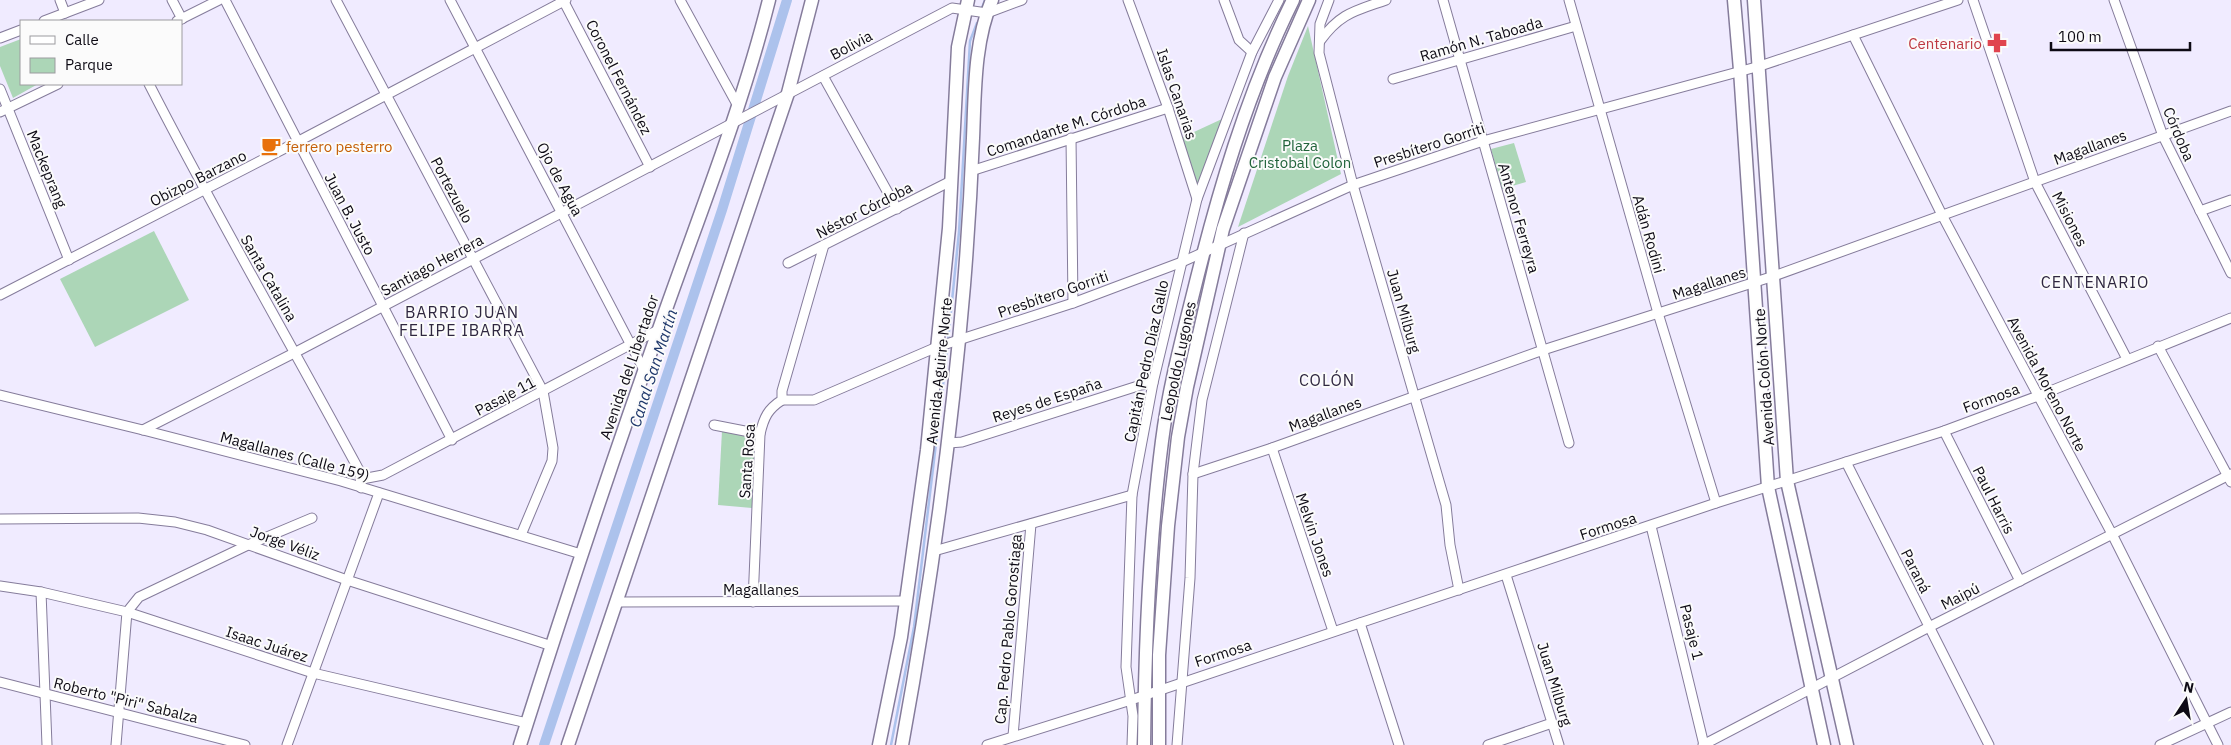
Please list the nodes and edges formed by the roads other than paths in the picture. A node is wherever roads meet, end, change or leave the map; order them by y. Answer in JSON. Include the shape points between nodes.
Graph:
{"nodes":[{"id":1,"x":60,"y":0,"type":"edge"},
{"id":2,"x":99,"y":0,"type":"edge"},
{"id":3,"x":172,"y":0,"type":"edge"},
{"id":4,"x":219,"y":0,"type":"edge"},
{"id":5,"x":225,"y":0,"type":"edge"},
{"id":6,"x":336,"y":0,"type":"edge"},
{"id":7,"x":450,"y":0,"type":"edge"},
{"id":8,"x":564,"y":0,"type":"edge"},
{"id":9,"x":680,"y":0,"type":"edge"},
{"id":10,"x":769,"y":0,"type":"edge"},
{"id":11,"x":812,"y":0,"type":"edge"},
{"id":12,"x":992,"y":0,"type":"edge"},
{"id":13,"x":1022,"y":0,"type":"edge"},
{"id":14,"x":1128,"y":0,"type":"edge"},
{"id":15,"x":1224,"y":0,"type":"edge"},
{"id":16,"x":1279,"y":0,"type":"edge"},
{"id":17,"x":1293,"y":0,"type":"edge"},
{"id":18,"x":1309,"y":0,"type":"edge"},
{"id":19,"x":1329,"y":0,"type":"edge"},
{"id":20,"x":1386,"y":0,"type":"edge"},
{"id":21,"x":1443,"y":0,"type":"edge"},
{"id":22,"x":1569,"y":0,"type":"edge"},
{"id":23,"x":1734,"y":0,"type":"edge"},
{"id":24,"x":1754,"y":0,"type":"edge"},
{"id":25,"x":1958,"y":0,"type":"edge"},
{"id":26,"x":1973,"y":0,"type":"edge"},
{"id":27,"x":2114,"y":0,"type":"edge"},
{"id":28,"x":950,"y":4,"type":"edge"},
{"id":29,"x":1932,"y":4,"type":"edge"},
{"id":30,"x":967,"y":5,"type":"edge"},
{"id":31,"x":65,"y":13,"type":"junction"},
{"id":32,"x":987,"y":13,"type":"junction"},
{"id":33,"x":47,"y":20,"type":"edge"},
{"id":34,"x":180,"y":20,"type":"edge"},
{"id":35,"x":1576,"y":26,"type":"junction"},
{"id":36,"x":20,"y":30,"type":"edge"},
{"id":37,"x":1853,"y":35,"type":"junction"},
{"id":38,"x":0,"y":38,"type":"edge"},
{"id":39,"x":1320,"y":41,"type":"junction"},
{"id":40,"x":475,"y":47,"type":"junction"},
{"id":41,"x":1252,"y":52,"type":"junction"},
{"id":42,"x":1459,"y":59,"type":"junction"},
{"id":43,"x":1760,"y":66,"type":"junction"},
{"id":44,"x":1740,"y":70,"type":"junction"},
{"id":45,"x":823,"y":76,"type":"junction"},
{"id":46,"x":1393,"y":79,"type":"dead end"},
{"id":47,"x":56,"y":85,"type":"edge"},
{"id":48,"x":149,"y":85,"type":"edge"},
{"id":49,"x":0,"y":89,"type":"edge"},
{"id":50,"x":788,"y":93,"type":"junction"},
{"id":51,"x":386,"y":95,"type":"junction"},
{"id":52,"x":738,"y":106,"type":"junction"},
{"id":53,"x":1168,"y":108,"type":"junction"},
{"id":54,"x":4,"y":110,"type":"edge"},
{"id":55,"x":1599,"y":110,"type":"junction"},
{"id":56,"x":2231,"y":111,"type":"edge"},
{"id":57,"x":733,"y":123,"type":"junction"},
{"id":58,"x":2162,"y":136,"type":"junction"},
{"id":59,"x":1071,"y":138,"type":"junction"},
{"id":60,"x":1483,"y":140,"type":"junction"},
{"id":61,"x":297,"y":142,"type":"junction"},
{"id":62,"x":650,"y":167,"type":"junction"},
{"id":63,"x":972,"y":171,"type":"junction"},
{"id":64,"x":951,"y":182,"type":"junction"},
{"id":65,"x":2035,"y":182,"type":"junction"},
{"id":66,"x":1353,"y":185,"type":"junction"},
{"id":67,"x":204,"y":190,"type":"junction"},
{"id":68,"x":1197,"y":198,"type":"junction"},
{"id":69,"x":2231,"y":200,"type":"edge"},
{"id":70,"x":897,"y":209,"type":"junction"},
{"id":71,"x":2200,"y":211,"type":"junction"},
{"id":72,"x":562,"y":213,"type":"junction"},
{"id":73,"x":1942,"y":215,"type":"junction"},
{"id":74,"x":1244,"y":234,"type":"junction"},
{"id":75,"x":824,"y":245,"type":"junction"},
{"id":76,"x":1220,"y":245,"type":"junction"},
{"id":77,"x":1203,"y":253,"type":"junction"},
{"id":78,"x":68,"y":260,"type":"junction"},
{"id":79,"x":473,"y":260,"type":"junction"},
{"id":80,"x":1182,"y":262,"type":"junction"},
{"id":81,"x":788,"y":263,"type":"dead end"},
{"id":82,"x":2231,"y":273,"type":"edge"},
{"id":83,"x":1774,"y":276,"type":"junction"},
{"id":84,"x":1754,"y":283,"type":"junction"},
{"id":85,"x":0,"y":295,"type":"edge"},
{"id":86,"x":1073,"y":303,"type":"junction"},
{"id":87,"x":384,"y":306,"type":"junction"},
{"id":88,"x":1658,"y":314,"type":"junction"},
{"id":89,"x":2231,"y":318,"type":"edge"},
{"id":90,"x":658,"y":330,"type":"junction"},
{"id":91,"x":957,"y":342,"type":"junction"},
{"id":92,"x":631,"y":345,"type":"junction"},
{"id":93,"x":941,"y":346,"type":"junction"},
{"id":94,"x":2158,"y":346,"type":"junction"},
{"id":95,"x":1543,"y":350,"type":"junction"},
{"id":96,"x":296,"y":352,"type":"junction"},
{"id":97,"x":2127,"y":359,"type":"junction"},
{"id":98,"x":644,"y":370,"type":"junction"},
{"id":99,"x":1153,"y":384,"type":"junction"},
{"id":100,"x":543,"y":391,"type":"junction"},
{"id":101,"x":0,"y":395,"type":"edge"},
{"id":102,"x":1415,"y":396,"type":"junction"},
{"id":103,"x":2038,"y":396,"type":"junction"},
{"id":104,"x":782,"y":400,"type":"junction"},
{"id":105,"x":714,"y":425,"type":"dead end"},
{"id":106,"x":143,"y":430,"type":"junction"},
{"id":107,"x":1944,"y":431,"type":"junction"},
{"id":108,"x":760,"y":434,"type":"junction"},
{"id":109,"x":452,"y":440,"type":"junction"},
{"id":110,"x":948,"y":443,"type":"junction"},
{"id":111,"x":1569,"y":443,"type":"dead end"},
{"id":112,"x":1272,"y":448,"type":"junction"},
{"id":113,"x":1846,"y":462,"type":"junction"},
{"id":114,"x":1193,"y":474,"type":"junction"},
{"id":115,"x":2230,"y":477,"type":"edge"},
{"id":116,"x":1787,"y":481,"type":"junction"},
{"id":117,"x":361,"y":483,"type":"junction"},
{"id":118,"x":1768,"y":487,"type":"junction"},
{"id":119,"x":379,"y":493,"type":"junction"},
{"id":120,"x":1132,"y":495,"type":"junction"},
{"id":121,"x":1716,"y":503,"type":"junction"},
{"id":122,"x":312,"y":518,"type":"dead end"},
{"id":123,"x":0,"y":519,"type":"edge"},
{"id":124,"x":1031,"y":524,"type":"junction"},
{"id":125,"x":1652,"y":526,"type":"junction"},
{"id":126,"x":2112,"y":534,"type":"junction"},
{"id":127,"x":521,"y":535,"type":"junction"},
{"id":128,"x":248,"y":545,"type":"junction"},
{"id":129,"x":934,"y":551,"type":"junction"},
{"id":130,"x":581,"y":554,"type":"junction"},
{"id":131,"x":1506,"y":575,"type":"junction"},
{"id":132,"x":348,"y":580,"type":"junction"},
{"id":133,"x":2020,"y":582,"type":"junction"},
{"id":134,"x":0,"y":586,"type":"edge"},
{"id":135,"x":1459,"y":590,"type":"junction"},
{"id":136,"x":41,"y":592,"type":"junction"},
{"id":137,"x":907,"y":601,"type":"junction"},
{"id":138,"x":616,"y":602,"type":"junction"},
{"id":139,"x":753,"y":602,"type":"junction"},
{"id":140,"x":127,"y":612,"type":"junction"},
{"id":141,"x":1360,"y":622,"type":"junction"},
{"id":142,"x":1929,"y":627,"type":"junction"},
{"id":143,"x":1333,"y":631,"type":"junction"},
{"id":144,"x":552,"y":646,"type":"junction"},
{"id":145,"x":313,"y":673,"type":"junction"},
{"id":146,"x":1832,"y":678,"type":"junction"},
{"id":147,"x":1182,"y":681,"type":"junction"},
{"id":148,"x":0,"y":682,"type":"edge"},
{"id":149,"x":1159,"y":689,"type":"junction"},
{"id":150,"x":1812,"y":690,"type":"junction"},
{"id":151,"x":44,"y":694,"type":"junction"},
{"id":152,"x":1144,"y":695,"type":"junction"},
{"id":153,"x":1131,"y":700,"type":"junction"},
{"id":154,"x":2231,"y":712,"type":"edge"},
{"id":155,"x":118,"y":713,"type":"junction"},
{"id":156,"x":527,"y":723,"type":"junction"},
{"id":157,"x":1552,"y":723,"type":"junction"},
{"id":158,"x":2207,"y":723,"type":"junction"},
{"id":159,"x":1013,"y":736,"type":"junction"},
{"id":160,"x":991,"y":744,"type":"edge"},
{"id":161,"x":47,"y":745,"type":"edge"},
{"id":162,"x":116,"y":745,"type":"edge"},
{"id":163,"x":245,"y":745,"type":"edge"},
{"id":164,"x":287,"y":745,"type":"edge"},
{"id":165,"x":520,"y":745,"type":"edge"},
{"id":166,"x":568,"y":745,"type":"edge"},
{"id":167,"x":879,"y":745,"type":"edge"},
{"id":168,"x":902,"y":745,"type":"edge"},
{"id":169,"x":1132,"y":745,"type":"edge"},
{"id":170,"x":1144,"y":745,"type":"edge"},
{"id":171,"x":1159,"y":745,"type":"edge"},
{"id":172,"x":1177,"y":745,"type":"edge"},
{"id":173,"x":1399,"y":745,"type":"edge"},
{"id":174,"x":1488,"y":745,"type":"edge"},
{"id":175,"x":1559,"y":745,"type":"edge"},
{"id":176,"x":1704,"y":745,"type":"edge"},
{"id":177,"x":1824,"y":745,"type":"edge"},
{"id":178,"x":1847,"y":745,"type":"edge"},
{"id":179,"x":1989,"y":745,"type":"edge"},
{"id":180,"x":2160,"y":745,"type":"edge"},
{"id":181,"x":2218,"y":745,"type":"edge"}],
"edges":[{"from":1,"to":31,"type":"street"},
{"from":2,"to":31,"type":"street"},
{"from":3,"to":34,"type":"street"},
{"from":4,"to":34,"type":"street"},
{"from":5,"to":61,"type":"street","name":"Juan B. Justo"},
{"from":6,"to":51,"type":"street","name":"Portezuelo"},
{"from":7,"to":40,"type":"street","name":"Ojo de Agua"},
{"from":8,"to":40,"type":"street","name":"Obizpo Barzano"},
{"from":8,"to":62,"type":"street","name":"Coronel Fernández"},
{"from":9,"to":52,"type":"street"},
{"from":10,"to":52,"type":"main road","name":"Avenida del Libertador"},
{"from":11,"to":50,"type":"main road"},
{"from":12,"to":32,"type":"main road","name":"Avenida Aguirre Norte"},
{"from":13,"to":32,"type":"street"},
{"from":14,"to":53,"type":"street","name":"Islas Canarias"},
{"from":15,"to":41,"type":"street","via":[[1239,40]]},
{"from":16,"to":41,"type":"street","name":"Capitán Pedro Díaz Gallo"},
{"from":17,"to":77,"type":"main road","name":"Leopoldo Lugones","via":[[1240,124]]},
{"from":18,"to":76,"type":"main road","name":"Leopoldo Lugones","via":[[1275,77]]},
{"from":19,"to":39,"type":"street","name":"Juan Milburg","via":[[1320,24]]},
{"from":20,"to":39,"type":"street","via":[[1345,14]]},
{"from":21,"to":42,"type":"street","name":"Antenor Ferreyra"},
{"from":22,"to":35,"type":"street","name":"Adán Rodini"},
{"from":23,"to":44,"type":"main road","name":"Avenida Colón Norte"},
{"from":24,"to":43,"type":"main road","name":"Avenida Colón Norte"},
{"from":25,"to":29,"type":"street","name":"Presbítero Gorriti"},
{"from":26,"to":65,"type":"street","name":"Misiones"},
{"from":27,"to":58,"type":"street","name":"Córdoba"},
{"from":28,"to":30,"type":"street","name":"Bolivia"},
{"from":28,"to":45,"type":"street","name":"Bolivia"},
{"from":29,"to":37,"type":"street","name":"Presbítero Gorriti"},
{"from":30,"to":32,"type":"street","name":"Bolivia"},
{"from":30,"to":64,"type":"main road","name":"Avenida Aguirre Norte","via":[[958,47]]},
{"from":31,"to":33,"type":"street"},
{"from":32,"to":63,"type":"main road","name":"Avenida Aguirre Norte","via":[[976,84]]},
{"from":35,"to":42,"type":"street","name":"Ramón N. Taboada"},
{"from":35,"to":55,"type":"street","name":"Adán Rodini"},
{"from":36,"to":38,"type":"street"},
{"from":37,"to":43,"type":"street","name":"Presbítero Gorriti"},
{"from":37,"to":73,"type":"street","name":"Avenida Moreno Norte"},
{"from":39,"to":66,"type":"street","name":"Juan Milburg","via":[[1319,53]]},
{"from":40,"to":51,"type":"street","name":"Obizpo Barzano"},
{"from":40,"to":72,"type":"street","name":"Ojo de Agua"},
{"from":41,"to":68,"type":"street","name":"Capitán Pedro Díaz Gallo"},
{"from":42,"to":46,"type":"street","name":"Ramón N. Taboada"},
{"from":42,"to":60,"type":"street","name":"Antenor Ferreyra"},
{"from":43,"to":44,"type":"street","name":"Presbítero Gorriti"},
{"from":43,"to":83,"type":"main road","name":"Avenida Colón Norte"},
{"from":44,"to":55,"type":"street","name":"Presbítero Gorriti"},
{"from":44,"to":84,"type":"main road","name":"Avenida Colón Norte"},
{"from":45,"to":50,"type":"street","name":"Bolivia"},
{"from":45,"to":70,"type":"street"},
{"from":47,"to":54,"type":"street"},
{"from":48,"to":67,"type":"street","name":"Santa Catalina"},
{"from":49,"to":54,"type":"street","name":"Mackeprang"},
{"from":50,"to":57,"type":"street","name":"Bolivia"},
{"from":50,"to":138,"type":"main road"},
{"from":51,"to":61,"type":"street","name":"Obizpo Barzano"},
{"from":51,"to":79,"type":"street","name":"Portezuelo"},
{"from":52,"to":57,"type":"main road","name":"Avenida del Libertador"},
{"from":53,"to":59,"type":"street","name":"Comandante M. Córdoba"},
{"from":53,"to":68,"type":"street","name":"Islas Canarias"},
{"from":54,"to":78,"type":"street","name":"Mackeprang"},
{"from":55,"to":60,"type":"street","name":"Presbítero Gorriti"},
{"from":55,"to":88,"type":"street","name":"Adán Rodini"},
{"from":56,"to":58,"type":"street","name":"Magallanes"},
{"from":57,"to":62,"type":"street","name":"Santiago Herrera"},
{"from":57,"to":90,"type":"main road","name":"Avenida del Libertador"},
{"from":58,"to":65,"type":"street","name":"Magallanes"},
{"from":58,"to":71,"type":"street","name":"Córdoba"},
{"from":59,"to":63,"type":"street","name":"Comandante M. Córdoba"},
{"from":59,"to":86,"type":"street"},
{"from":60,"to":66,"type":"street","name":"Presbítero Gorriti"},
{"from":60,"to":95,"type":"street","name":"Antenor Ferreyra"},
{"from":61,"to":67,"type":"street","name":"Obizpo Barzano"},
{"from":61,"to":87,"type":"street","name":"Juan B. Justo"},
{"from":62,"to":72,"type":"street","name":"Santiago Herrera"},
{"from":63,"to":91,"type":"main road","name":"Avenida Aguirre Norte"},
{"from":64,"to":70,"type":"street","name":"Néstor Córdoba"},
{"from":64,"to":93,"type":"main road","name":"Avenida Aguirre Norte"},
{"from":65,"to":73,"type":"street","name":"Magallanes"},
{"from":65,"to":97,"type":"street","name":"Misiones"},
{"from":66,"to":74,"type":"street","name":"Presbítero Gorriti"},
{"from":66,"to":102,"type":"street","name":"Juan Milburg"},
{"from":67,"to":78,"type":"street","name":"Obizpo Barzano"},
{"from":67,"to":96,"type":"street","name":"Santa Catalina"},
{"from":68,"to":80,"type":"street","name":"Capitán Pedro Díaz Gallo"},
{"from":69,"to":71,"type":"street"},
{"from":70,"to":75,"type":"street","name":"Néstor Córdoba"},
{"from":71,"to":82,"type":"street","name":"Córdoba"},
{"from":72,"to":79,"type":"street","name":"Santiago Herrera"},
{"from":72,"to":92,"type":"street","name":"Ojo de Agua"},
{"from":73,"to":83,"type":"street","name":"Magallanes"},
{"from":73,"to":103,"type":"street","name":"Avenida Moreno Norte"},
{"from":74,"to":76,"type":"street","name":"Presbítero Gorriti"},
{"from":74,"to":114,"type":"street","via":[[1202,400]]},
{"from":75,"to":81,"type":"street","name":"Néstor Córdoba"},
{"from":75,"to":104,"type":"street"},
{"from":76,"to":77,"type":"street","name":"Presbítero Gorriti"},
{"from":76,"to":149,"type":"main road","name":"Leopoldo Lugones","via":[[1178,437],[1168,526]]},
{"from":77,"to":80,"type":"street","name":"Presbítero Gorriti"},
{"from":77,"to":152,"type":"main road","name":"Leopoldo Lugones","via":[[1172,379],[1162,440]]},
{"from":78,"to":85,"type":"street","name":"Obizpo Barzano"},
{"from":79,"to":87,"type":"street","name":"Santiago Herrera"},
{"from":79,"to":100,"type":"street","name":"Portezuelo"},
{"from":80,"to":86,"type":"street","name":"Presbítero Gorriti"},
{"from":80,"to":99,"type":"street","name":"Capitán Pedro Díaz Gallo"},
{"from":83,"to":84,"type":"street","name":"Magallanes"},
{"from":83,"to":116,"type":"main road","name":"Avenida Colón Norte"},
{"from":84,"to":88,"type":"street","name":"Magallanes"},
{"from":84,"to":118,"type":"main road","name":"Avenida Colón Norte"},
{"from":86,"to":91,"type":"street","name":"Presbítero Gorriti"},
{"from":87,"to":96,"type":"street","name":"Santiago Herrera"},
{"from":87,"to":109,"type":"street","name":"Juan B. Justo"},
{"from":88,"to":95,"type":"street","name":"Magallanes"},
{"from":88,"to":121,"type":"street","name":"Adán Rodini"},
{"from":89,"to":94,"type":"street","name":"Formosa"},
{"from":90,"to":92,"type":"street","name":"Pasaje 11"},
{"from":90,"to":98,"type":"main road","name":"Avenida del Libertador"},
{"from":91,"to":93,"type":"street","name":"Presbítero Gorriti"},
{"from":91,"to":110,"type":"main road","name":"Avenida Aguirre Norte"},
{"from":92,"to":98,"type":"street","name":"Ojo de Agua"},
{"from":92,"to":100,"type":"street","name":"Pasaje 11"},
{"from":93,"to":104,"type":"street","name":"Presbítero Gorriti","via":[[814,400]]},
{"from":93,"to":137,"type":"main road","name":"Avenida Aguirre Norte"},
{"from":94,"to":97,"type":"street","name":"Formosa"},
{"from":94,"to":115,"type":"street"},
{"from":95,"to":102,"type":"street","name":"Magallanes"},
{"from":95,"to":111,"type":"street","name":"Antenor Ferreyra"},
{"from":96,"to":106,"type":"street","name":"Santiago Herrera"},
{"from":96,"to":117,"type":"street","name":"Santa Catalina"},
{"from":97,"to":103,"type":"street","name":"Formosa"},
{"from":98,"to":130,"type":"main road","name":"Avenida del Libertador"},
{"from":99,"to":110,"type":"street","name":"Reyes de España","via":[[1141,385],[962,442]]},
{"from":99,"to":120,"type":"street","name":"Capitán Pedro Díaz Gallo"},
{"from":100,"to":109,"type":"street","name":"Pasaje 11"},
{"from":100,"to":127,"type":"street","name":"Portezuelo","via":[[553,448],[552,461]]},
{"from":101,"to":106,"type":"street","name":"Magallanes (Calle 159)"},
{"from":102,"to":112,"type":"street","name":"Magallanes"},
{"from":102,"to":135,"type":"street","name":"Juan Milburg","via":[[1446,505]]},
{"from":103,"to":107,"type":"street","name":"Formosa"},
{"from":103,"to":126,"type":"street","name":"Avenida Moreno Norte"},
{"from":104,"to":108,"type":"street","name":"Santa Rosa","via":[[764,416]]},
{"from":105,"to":108,"type":"street"},
{"from":106,"to":117,"type":"street","name":"Magallanes (Calle 159)"},
{"from":107,"to":113,"type":"street","name":"Formosa"},
{"from":107,"to":133,"type":"street","name":"Paul Harris"},
{"from":108,"to":139,"type":"street","name":"Santa Rosa"},
{"from":109,"to":117,"type":"street","name":"Pasaje 11"},
{"from":110,"to":129,"type":"main road","name":"Avenida Aguirre Norte"},
{"from":112,"to":114,"type":"street","name":"Magallanes"},
{"from":112,"to":143,"type":"street","name":"Melvin Jones"},
{"from":113,"to":116,"type":"street","name":"Formosa"},
{"from":113,"to":142,"type":"street","name":"Paraná"},
{"from":114,"to":147,"type":"street","via":[[1190,578]]},
{"from":115,"to":126,"type":"street","name":"Maipú"},
{"from":116,"to":118,"type":"street","name":"Formosa"},
{"from":116,"to":146,"type":"main road","name":"Avenida Colón Norte"},
{"from":117,"to":119,"type":"street","name":"Magallanes (Calle 159)"},
{"from":118,"to":121,"type":"street","name":"Formosa"},
{"from":118,"to":150,"type":"main road","name":"Avenida Colón Norte"},
{"from":119,"to":127,"type":"street","name":"Magallanes (Calle 159)"},
{"from":119,"to":132,"type":"street"},
{"from":120,"to":124,"type":"street"},
{"from":120,"to":153,"type":"street","name":"Capitán Pedro Díaz Gallo","via":[[1126,667]]},
{"from":121,"to":125,"type":"street","name":"Formosa"},
{"from":122,"to":128,"type":"street"},
{"from":123,"to":128,"type":"street","name":"Jorge Véliz","via":[[138,518],[175,522]]},
{"from":124,"to":129,"type":"street"},
{"from":124,"to":159,"type":"street","name":"Cap. Pedro Pablo Gorostiaga"},
{"from":125,"to":131,"type":"street","name":"Formosa"},
{"from":125,"to":176,"type":"street","name":"Pasaje 1"},
{"from":126,"to":133,"type":"street","name":"Maipú"},
{"from":126,"to":158,"type":"street","name":"Avenida Moreno Norte"},
{"from":127,"to":130,"type":"street","name":"Magallanes (Calle 159)"},
{"from":128,"to":132,"type":"street","name":"Jorge Véliz"},
{"from":128,"to":140,"type":"street","via":[[139,597]]},
{"from":129,"to":168,"type":"main road","name":"Avenida Aguirre Norte","via":[[926,615]]},
{"from":130,"to":144,"type":"main road","name":"Avenida del Libertador"},
{"from":131,"to":135,"type":"street","name":"Formosa"},
{"from":131,"to":157,"type":"street","name":"Juan Milburg"},
{"from":132,"to":144,"type":"street","name":"Jorge Véliz"},
{"from":132,"to":145,"type":"street"},
{"from":133,"to":142,"type":"street","name":"Maipú"},
{"from":134,"to":136,"type":"street","name":"Isaac Juárez"},
{"from":135,"to":141,"type":"street","name":"Formosa"},
{"from":136,"to":140,"type":"street","name":"Isaac Juárez"},
{"from":136,"to":151,"type":"street"},
{"from":137,"to":139,"type":"street","name":"Magallanes"},
{"from":137,"to":167,"type":"main road","name":"Avenida Aguirre Norte"},
{"from":138,"to":139,"type":"street","name":"Magallanes"},
{"from":138,"to":166,"type":"main road"},
{"from":140,"to":145,"type":"street","name":"Isaac Juárez"},
{"from":140,"to":155,"type":"street"},
{"from":141,"to":143,"type":"street","name":"Formosa"},
{"from":141,"to":173,"type":"street"},
{"from":142,"to":146,"type":"street","name":"Maipú"},
{"from":142,"to":179,"type":"street","name":"Paraná"},
{"from":143,"to":147,"type":"street","name":"Formosa"},
{"from":144,"to":156,"type":"main road","name":"Avenida del Libertador"},
{"from":145,"to":156,"type":"street","name":"Isaac Juárez"},
{"from":145,"to":164,"type":"street"},
{"from":146,"to":150,"type":"street","name":"Maipú"},
{"from":146,"to":178,"type":"main road","name":"Avenida Colón Norte"},
{"from":147,"to":149,"type":"street","name":"Formosa"},
{"from":147,"to":172,"type":"street"},
{"from":148,"to":151,"type":"street","name":"Roberto \"Piri\" Sabalza"},
{"from":149,"to":152,"type":"street","name":"Formosa"},
{"from":149,"to":171,"type":"main road","name":"Leopoldo Lugones"},
{"from":150,"to":176,"type":"street","name":"Maipú"},
{"from":150,"to":177,"type":"main road","name":"Avenida Colón Norte"},
{"from":151,"to":155,"type":"street","name":"Roberto \"Piri\" Sabalza"},
{"from":151,"to":161,"type":"street"},
{"from":152,"to":153,"type":"street","name":"Formosa"},
{"from":152,"to":170,"type":"main road","name":"Leopoldo Lugones"},
{"from":153,"to":159,"type":"street","name":"Formosa"},
{"from":153,"to":169,"type":"street","name":"Capitán Pedro Díaz Gallo"},
{"from":154,"to":158,"type":"street"},
{"from":155,"to":162,"type":"street"},
{"from":155,"to":163,"type":"street","name":"Roberto \"Piri\" Sabalza"},
{"from":156,"to":165,"type":"main road","name":"Avenida del Libertador"},
{"from":157,"to":174,"type":"street"},
{"from":157,"to":175,"type":"street","name":"Juan Milburg"},
{"from":158,"to":180,"type":"street"},
{"from":158,"to":181,"type":"street","name":"Avenida Moreno Norte"},
{"from":159,"to":160,"type":"street","name":"Formosa"}]}
